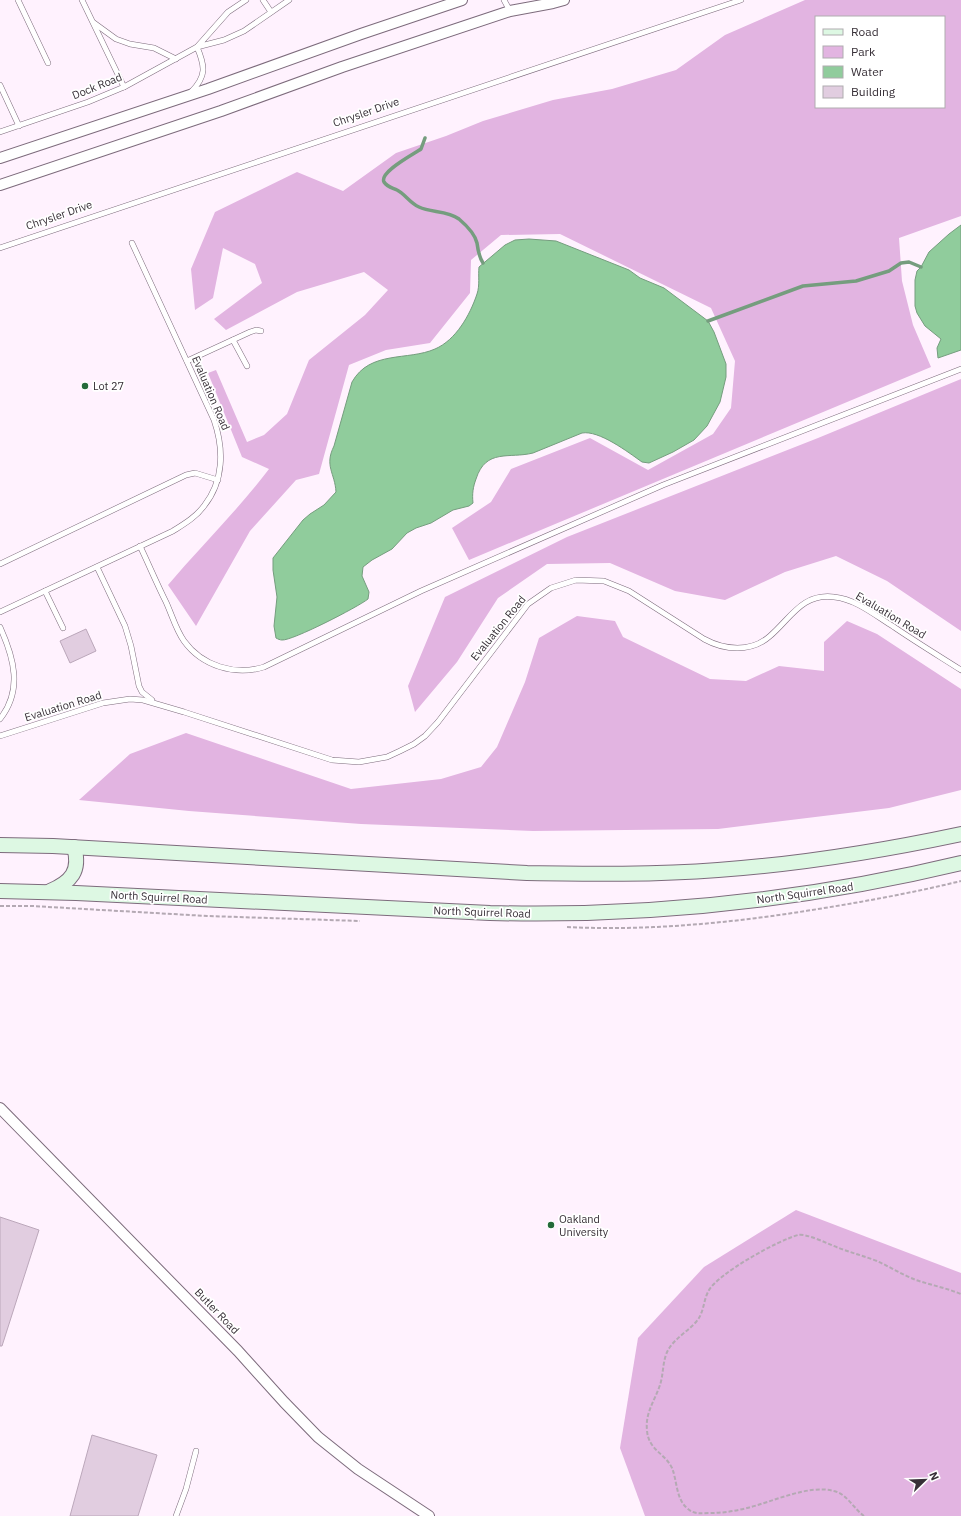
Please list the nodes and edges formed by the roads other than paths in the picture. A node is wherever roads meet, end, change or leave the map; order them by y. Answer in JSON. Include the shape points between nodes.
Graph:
{"nodes":[{"id":1,"x":18,"y":0,"type":"edge"},
{"id":2,"x":82,"y":0,"type":"edge"},
{"id":3,"x":246,"y":0,"type":"edge"},
{"id":4,"x":263,"y":0,"type":"edge"},
{"id":5,"x":289,"y":0,"type":"edge"},
{"id":6,"x":462,"y":0,"type":"edge"},
{"id":7,"x":504,"y":0,"type":"edge"},
{"id":8,"x":564,"y":0,"type":"edge"},
{"id":9,"x":741,"y":0,"type":"edge"},
{"id":10,"x":510,"y":11,"type":"junction"},
{"id":11,"x":271,"y":12,"type":"junction"},
{"id":12,"x":91,"y":21,"type":"junction"},
{"id":13,"x":197,"y":47,"type":"junction"},
{"id":14,"x":176,"y":59,"type":"junction"},
{"id":15,"x":48,"y":64,"type":"dead end"},
{"id":16,"x":0,"y":85,"type":"edge"},
{"id":17,"x":124,"y":87,"type":"junction"},
{"id":18,"x":186,"y":96,"type":"junction"},
{"id":19,"x":19,"y":126,"type":"junction"},
{"id":20,"x":0,"y":132,"type":"edge"},
{"id":21,"x":0,"y":158,"type":"edge"},
{"id":22,"x":0,"y":185,"type":"edge"},
{"id":23,"x":132,"y":243,"type":"dead end"},
{"id":24,"x":0,"y":248,"type":"edge"},
{"id":25,"x":261,"y":331,"type":"dead end"},
{"id":26,"x":233,"y":340,"type":"junction"},
{"id":27,"x":187,"y":361,"type":"junction"},
{"id":28,"x":247,"y":366,"type":"dead end"},
{"id":29,"x":961,"y":369,"type":"edge"},
{"id":30,"x":218,"y":480,"type":"junction"},
{"id":31,"x":140,"y":546,"type":"junction"},
{"id":32,"x":0,"y":564,"type":"edge"},
{"id":33,"x":97,"y":567,"type":"junction"},
{"id":34,"x":45,"y":591,"type":"junction"},
{"id":35,"x":0,"y":612,"type":"edge"},
{"id":36,"x":0,"y":627,"type":"edge"},
{"id":37,"x":63,"y":628,"type":"dead end"},
{"id":38,"x":961,"y":670,"type":"edge"},
{"id":39,"x":158,"y":703,"type":"junction"},
{"id":40,"x":0,"y":719,"type":"edge"},
{"id":41,"x":0,"y":736,"type":"edge"},
{"id":42,"x":961,"y":834,"type":"edge"},
{"id":43,"x":0,"y":845,"type":"edge"},
{"id":44,"x":74,"y":847,"type":"junction"},
{"id":45,"x":961,"y":863,"type":"edge"},
{"id":46,"x":0,"y":891,"type":"edge"},
{"id":47,"x":50,"y":892,"type":"junction"},
{"id":48,"x":0,"y":1108,"type":"edge"},
{"id":49,"x":196,"y":1451,"type":"dead end"},
{"id":50,"x":176,"y":1516,"type":"edge"},
{"id":51,"x":429,"y":1516,"type":"edge"}],
"edges":[{"from":1,"to":15,"type":"lane"},
{"from":2,"to":12,"type":"lane"},
{"from":3,"to":13,"type":"lane","name":"Dock Road","via":[[228,12]]},
{"from":4,"to":11,"type":"lane"},
{"from":5,"to":11,"type":"lane","name":"Dock Road"},
{"from":6,"to":18,"type":"street"},
{"from":7,"to":10,"type":"lane"},
{"from":8,"to":10,"type":"street"},
{"from":9,"to":24,"type":"lane","name":"Chrysler Drive"},
{"from":10,"to":22,"type":"street"},
{"from":11,"to":13,"type":"lane","name":"Dock Road","via":[[244,31],[224,40]]},
{"from":12,"to":14,"type":"lane","via":[[116,39],[154,48]]},
{"from":12,"to":17,"type":"lane"},
{"from":13,"to":14,"type":"lane","name":"Dock Road"},
{"from":13,"to":18,"type":"lane","via":[[204,70],[198,85]]},
{"from":14,"to":17,"type":"lane","name":"Dock Road"},
{"from":16,"to":19,"type":"lane"},
{"from":17,"to":19,"type":"lane","name":"Dock Road"},
{"from":18,"to":21,"type":"street"},
{"from":19,"to":20,"type":"lane","name":"Dock Road"},
{"from":23,"to":27,"type":"lane","name":"Evaluation Road"},
{"from":25,"to":26,"type":"lane","via":[[256,330]]},
{"from":26,"to":27,"type":"lane"},
{"from":26,"to":28,"type":"lane"},
{"from":27,"to":30,"type":"lane","name":"Evaluation Road","via":[[220,436]]},
{"from":29,"to":31,"type":"lane","via":[[663,485],[421,592],[264,668],[233,671],[214,665],[196,655],[184,641]]},
{"from":30,"to":31,"type":"lane","name":"Evaluation Road","via":[[204,505],[190,520]]},
{"from":30,"to":32,"type":"lane","via":[[195,473],[186,475]]},
{"from":31,"to":33,"type":"lane","name":"Evaluation Road"},
{"from":33,"to":34,"type":"lane","name":"Evaluation Road"},
{"from":33,"to":39,"type":"lane","name":"Evaluation Road","via":[[125,626],[139,686],[148,698]]},
{"from":34,"to":35,"type":"lane","name":"Evaluation Road"},
{"from":34,"to":37,"type":"lane"},
{"from":36,"to":40,"type":"lane","name":"Evaluation Road","via":[[14,667],[14,691]]},
{"from":38,"to":39,"type":"lane","name":"Evaluation Road","via":[[847,600],[821,597],[807,602],[797,608],[769,637],[755,645],[726,648],[714,645],[629,591],[604,581],[576,580],[551,588],[528,604],[438,722],[414,744],[387,757],[359,762],[332,760]]},
{"from":39,"to":41,"type":"lane","name":"Evaluation Road","via":[[130,700],[104,703]]},
{"from":42,"to":44,"type":"main road","via":[[877,850],[768,866],[594,874],[527,873]]},
{"from":43,"to":44,"type":"main road"},
{"from":44,"to":47,"type":"main road","via":[[77,859],[75,871],[66,883]]},
{"from":45,"to":47,"type":"main road","name":"North Squirrel Road","via":[[879,882],[773,898],[705,906],[602,913],[490,913]]},
{"from":46,"to":47,"type":"main road","name":"North Squirrel Road"},
{"from":48,"to":51,"type":"street","name":"Butler Road","via":[[228,1339],[318,1437],[358,1469]]},
{"from":49,"to":50,"type":"lane"}]}
